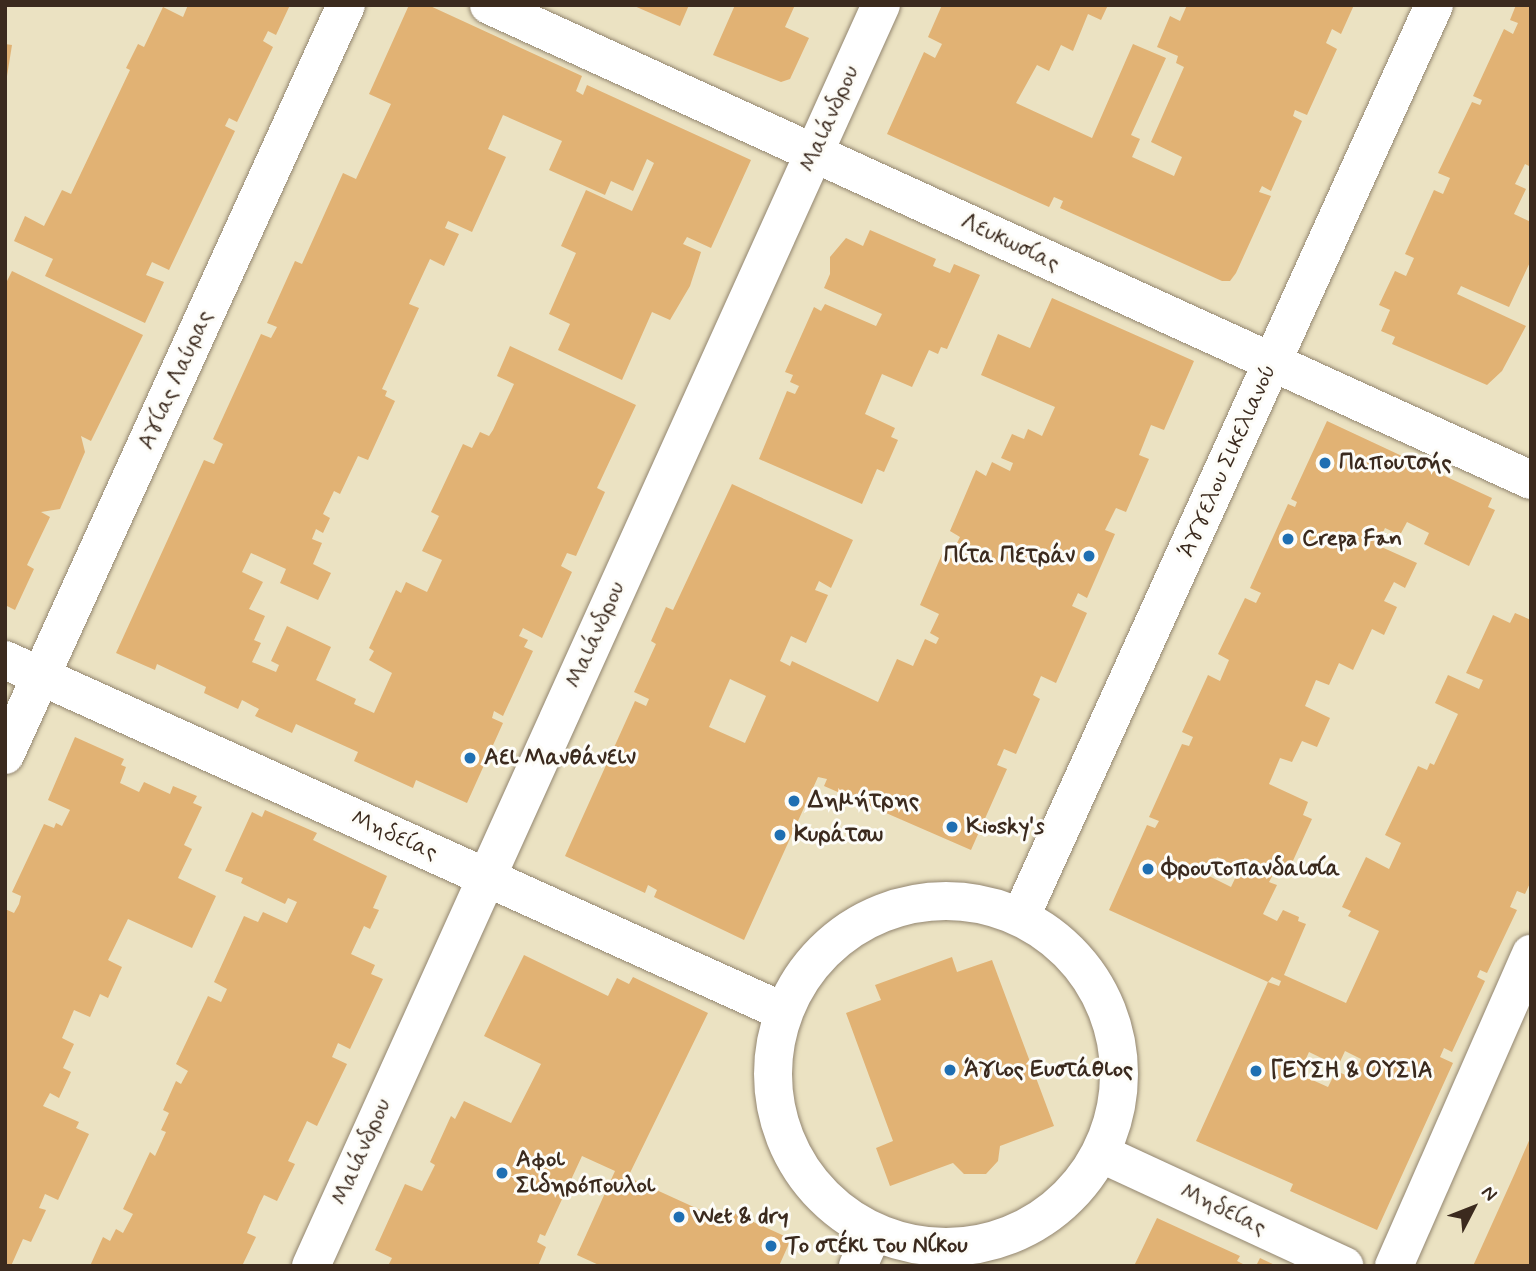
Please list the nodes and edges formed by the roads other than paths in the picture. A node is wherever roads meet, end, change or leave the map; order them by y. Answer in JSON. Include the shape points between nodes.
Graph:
{"nodes":[{"id":1,"x":346,"y":5,"type":"edge"},
{"id":2,"x":489,"y":5,"type":"edge"},
{"id":3,"x":881,"y":5,"type":"edge"},
{"id":4,"x":1434,"y":5,"type":"edge"},
{"id":5,"x":814,"y":154,"type":"junction"},
{"id":6,"x":1272,"y":363,"type":"junction"},
{"id":7,"x":1531,"y":480,"type":"edge"},
{"id":8,"x":5,"y":660,"type":"edge"},
{"id":9,"x":40,"y":677,"type":"junction"},
{"id":10,"x":5,"y":754,"type":"edge"},
{"id":11,"x":486,"y":877,"type":"junction"},
{"id":12,"x":1021,"y":916,"type":"junction"},
{"id":13,"x":1531,"y":954,"type":"edge"},
{"id":14,"x":782,"y":1011,"type":"junction"},
{"id":15,"x":1102,"y":1154,"type":"junction"},
{"id":16,"x":865,"y":1249,"type":"edge"},
{"id":17,"x":311,"y":1266,"type":"edge"},
{"id":18,"x":1344,"y":1266,"type":"edge"},
{"id":19,"x":1394,"y":1266,"type":"edge"}],
"edges":[{"from":1,"to":9,"type":"street","name":"Αγίας Λαύρας"},
{"from":2,"to":5,"type":"street","name":"Λευκωσίας"},
{"from":3,"to":5,"type":"street","name":"Μαιάνδρου"},
{"from":4,"to":6,"type":"street","name":"Άγγελου Σικελιανού"},
{"from":5,"to":6,"type":"street","name":"Λευκωσίας"},
{"from":5,"to":11,"type":"street","name":"Μαιάνδρου"},
{"from":6,"to":7,"type":"street","name":"Λευκωσίας"},
{"from":6,"to":12,"type":"street","name":"Άγγελου Σικελιανού"},
{"from":8,"to":9,"type":"street","name":"Μηδείας"},
{"from":9,"to":10,"type":"street","name":"Αγίας Λαύρας"},
{"from":9,"to":11,"type":"street","name":"Μηδείας"},
{"from":11,"to":14,"type":"street","name":"Μηδείας"},
{"from":11,"to":17,"type":"street","name":"Μαιάνδρου"},
{"from":12,"to":14,"type":"street","via":[[968,901],[913,902],[861,922],[818,956]]},
{"from":12,"to":15,"type":"street","via":[[1065,946],[1097,986],[1117,1034],[1121,1086]]},
{"from":13,"to":19,"type":"street"},
{"from":14,"to":16,"type":"street","via":[[774,1055],[776,1109],[794,1160]]},
{"from":15,"to":16,"type":"street","via":[[1072,1195],[1039,1223],[986,1245]]},
{"from":15,"to":18,"type":"street","name":"Μηδείας"}]}
